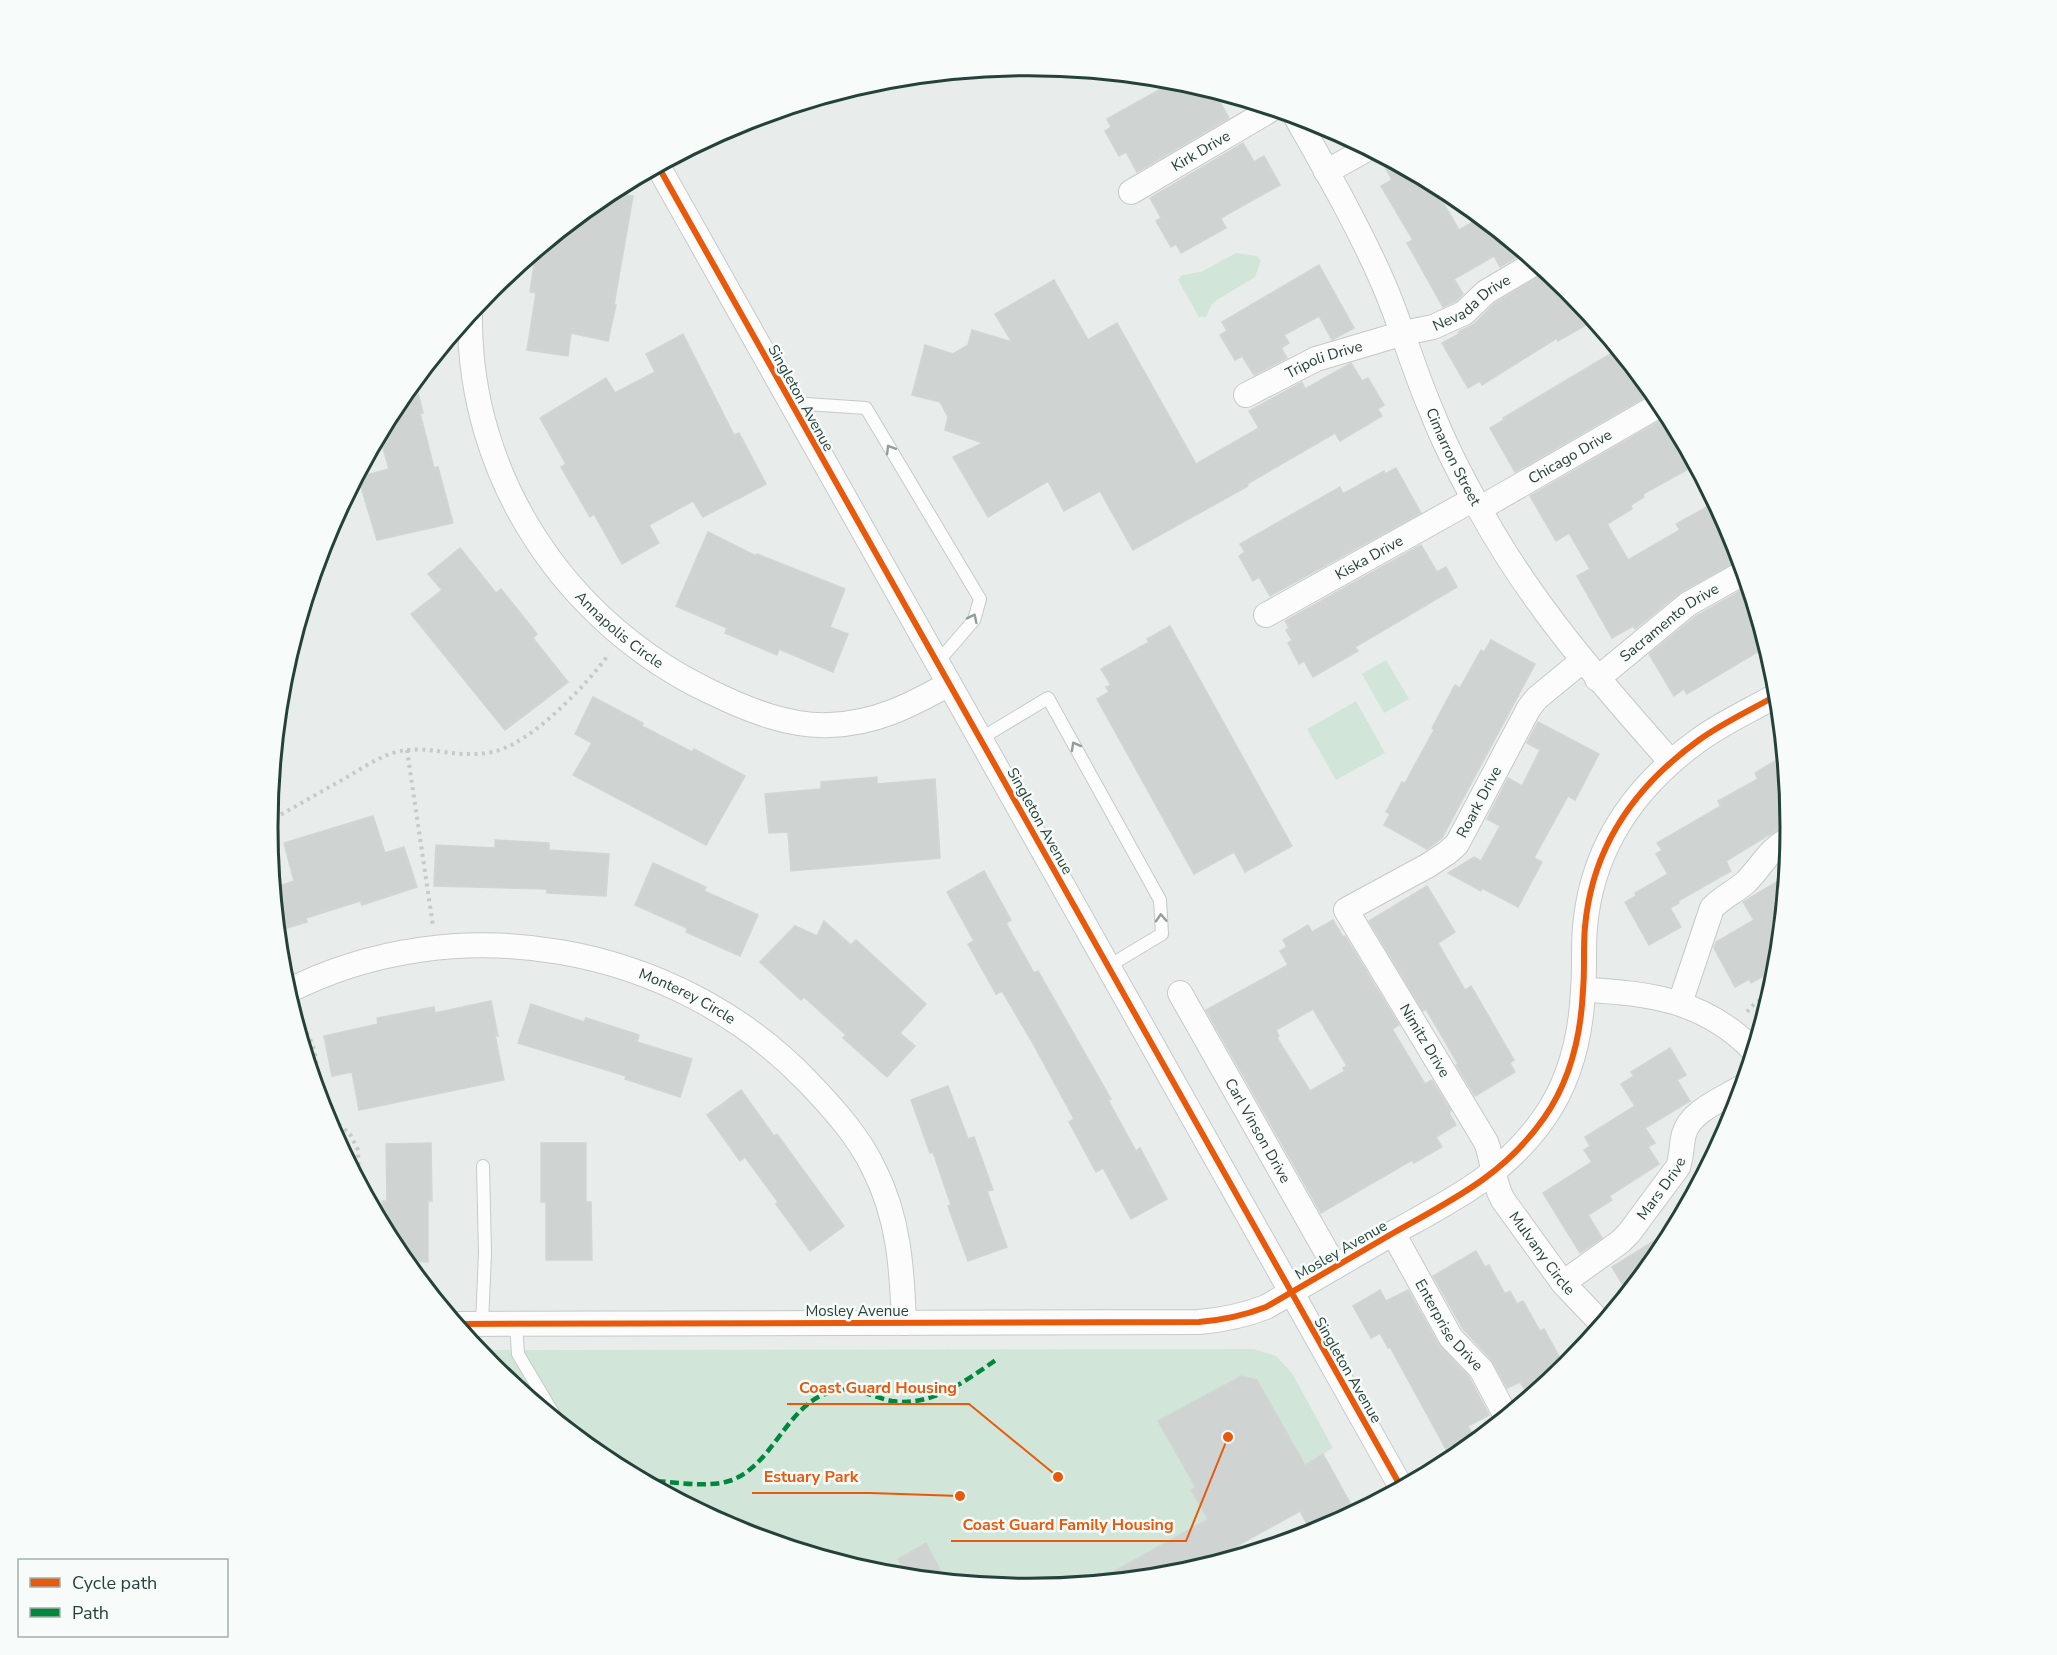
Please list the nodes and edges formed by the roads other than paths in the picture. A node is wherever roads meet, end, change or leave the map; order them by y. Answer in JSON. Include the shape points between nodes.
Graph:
{"nodes":[{"id":1,"x":1264,"y":114,"type":"edge"},
{"id":2,"x":1302,"y":129,"type":"edge"},
{"id":3,"x":1359,"y":153,"type":"edge"},
{"id":4,"x":662,"y":172,"type":"edge"},
{"id":5,"x":1326,"y":172,"type":"junction"},
{"id":6,"x":1131,"y":192,"type":"dead end"},
{"id":7,"x":1528,"y":267,"type":"edge"},
{"id":8,"x":471,"y":324,"type":"edge"},
{"id":9,"x":1404,"y":333,"type":"junction"},
{"id":10,"x":1246,"y":395,"type":"dead end"},
{"id":11,"x":791,"y":404,"type":"junction"},
{"id":12,"x":1652,"y":409,"type":"edge"},
{"id":13,"x":1477,"y":504,"type":"junction"},
{"id":14,"x":1736,"y":577,"type":"edge"},
{"id":15,"x":1266,"y":615,"type":"dead end"},
{"id":16,"x":1590,"y":670,"type":"junction"},
{"id":17,"x":943,"y":674,"type":"junction"},
{"id":18,"x":1768,"y":700,"type":"edge"},
{"id":19,"x":980,"y":739,"type":"junction"},
{"id":20,"x":1671,"y":762,"type":"junction"},
{"id":21,"x":1779,"y":846,"type":"edge"},
{"id":22,"x":1346,"y":910,"type":"joint"},
{"id":23,"x":1107,"y":967,"type":"junction"},
{"id":24,"x":295,"y":988,"type":"edge"},
{"id":25,"x":1584,"y":990,"type":"junction"},
{"id":26,"x":1180,"y":993,"type":"dead end"},
{"id":27,"x":1680,"y":1003,"type":"junction"},
{"id":28,"x":1747,"y":1044,"type":"edge"},
{"id":29,"x":1730,"y":1094,"type":"edge"},
{"id":30,"x":483,"y":1166,"type":"dead end"},
{"id":31,"x":1492,"y":1174,"type":"junction"},
{"id":32,"x":1393,"y":1233,"type":"junction"},
{"id":33,"x":1335,"y":1267,"type":"junction"},
{"id":34,"x":1563,"y":1283,"type":"junction"},
{"id":35,"x":1290,"y":1293,"type":"junction"},
{"id":36,"x":1597,"y":1318,"type":"edge"},
{"id":37,"x":904,"y":1323,"type":"junction"},
{"id":38,"x":465,"y":1324,"type":"edge"},
{"id":39,"x":482,"y":1324,"type":"junction"},
{"id":40,"x":516,"y":1324,"type":"junction"},
{"id":41,"x":548,"y":1404,"type":"edge"},
{"id":42,"x":1503,"y":1410,"type":"edge"},
{"id":43,"x":1398,"y":1481,"type":"edge"}],
"edges":[{"from":1,"to":6,"type":"street","name":"Kirk Drive"},
{"from":2,"to":5,"type":"street","name":"Cimarron Street"},
{"from":3,"to":5,"type":"street"},
{"from":4,"to":11,"type":"street","name":"Singleton Avenue"},
{"from":5,"to":9,"type":"street","name":"Cimarron Street","via":[[1361,236]]},
{"from":7,"to":9,"type":"street","name":"Nevada Drive","via":[[1486,292],[1464,313],[1432,327]]},
{"from":8,"to":17,"type":"street","name":"Annapolis Circle","via":[[484,424],[516,506],[563,579],[592,610],[655,662],[763,714],[828,725],[858,723],[909,706]]},
{"from":9,"to":10,"type":"street","name":"Tripoli Drive","via":[[1316,359]]},
{"from":9,"to":13,"type":"street","name":"Cimarron Street","via":[[1431,412]]},
{"from":11,"to":17,"type":"street","name":"Singleton Avenue"},
{"from":17,"to":11,"type":"lane","one_way":true,"via":[[974,620],[980,599],[866,408]]},
{"from":12,"to":13,"type":"street","name":"Chicago Drive"},
{"from":13,"to":15,"type":"street","name":"Kiska Drive"},
{"from":13,"to":16,"type":"street","name":"Cimarron Street","via":[[1515,569]]},
{"from":14,"to":16,"type":"street","name":"Sacramento Drive"},
{"from":16,"to":20,"type":"street","name":"Cimarron Street"},
{"from":16,"to":22,"type":"street","name":"Roark Drive","via":[[1537,698],[1529,708],[1457,844],[1427,866]]},
{"from":17,"to":19,"type":"street","name":"Singleton Avenue"},
{"from":18,"to":20,"type":"street","name":"Mosley Avenue","via":[[1700,739]]},
{"from":19,"to":23,"type":"street","name":"Singleton Avenue"},
{"from":23,"to":19,"type":"lane","one_way":true,"via":[[1162,934],[1160,900],[1048,698]]},
{"from":20,"to":25,"type":"street","name":"Mosley Avenue","via":[[1642,789],[1604,852],[1592,886],[1585,926]]},
{"from":21,"to":27,"type":"street","via":[[1739,888],[1712,908]]},
{"from":22,"to":31,"type":"street","name":"Nimitz Drive","via":[[1486,1142]]},
{"from":23,"to":35,"type":"street","name":"Singleton Avenue"},
{"from":24,"to":37,"type":"street","name":"Monterey Circle","via":[[361,962],[399,953],[480,945],[521,946],[563,951],[646,974],[721,1011],[792,1065],[825,1100],[874,1168],[898,1235]]},
{"from":25,"to":27,"type":"street","via":[[1649,995]]},
{"from":25,"to":31,"type":"street","name":"Mosley Avenue","via":[[1576,1050],[1563,1084],[1546,1116],[1522,1147]]},
{"from":26,"to":33,"type":"street","name":"Carl Vinson Drive"},
{"from":27,"to":28,"type":"street","via":[[1712,1018]]},
{"from":29,"to":34,"type":"street","name":"Mars Drive","via":[[1689,1122],[1678,1167],[1629,1233]]},
{"from":30,"to":39,"type":"lane"},
{"from":31,"to":32,"type":"street","name":"Mosley Avenue"},
{"from":31,"to":34,"type":"street","name":"Mulvany Circle","via":[[1503,1200]]},
{"from":32,"to":33,"type":"street","name":"Mosley Avenue"},
{"from":32,"to":42,"type":"street","name":"Enterprise Drive","via":[[1451,1338],[1481,1369]]},
{"from":33,"to":35,"type":"street","name":"Mosley Avenue"},
{"from":34,"to":36,"type":"street","name":"Mulvany Circle"},
{"from":35,"to":37,"type":"street","name":"Mosley Avenue","via":[[1246,1315],[1198,1322]]},
{"from":35,"to":43,"type":"street","name":"Singleton Avenue"},
{"from":37,"to":40,"type":"street","name":"Mosley Avenue"},
{"from":38,"to":39,"type":"street","name":"Mosley Avenue"},
{"from":39,"to":40,"type":"street","name":"Mosley Avenue"},
{"from":40,"to":41,"type":"lane","via":[[518,1354]]}]}
